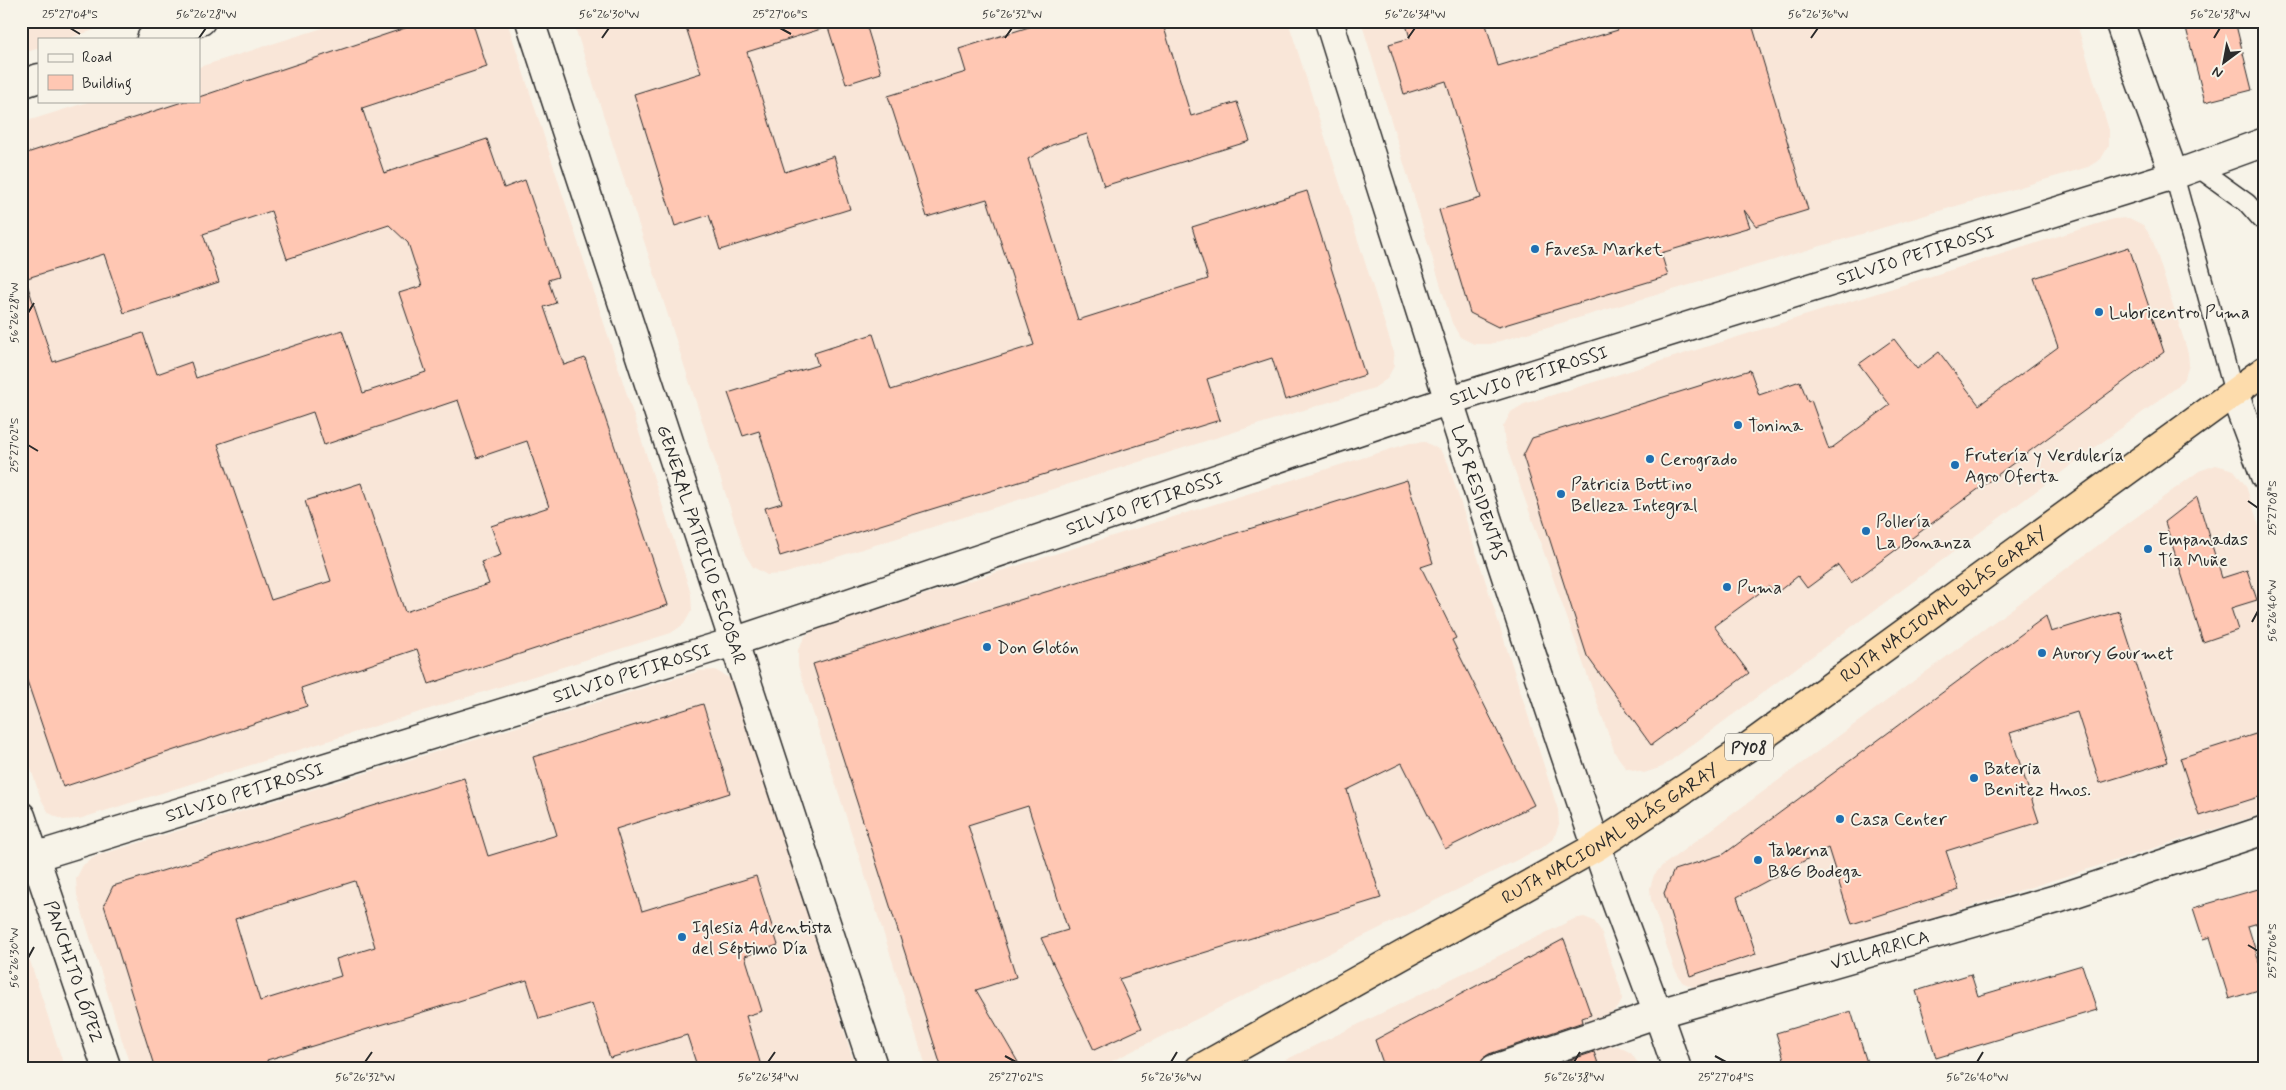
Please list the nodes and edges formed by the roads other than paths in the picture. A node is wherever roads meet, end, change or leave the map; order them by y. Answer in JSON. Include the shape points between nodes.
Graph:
{"nodes":[{"id":1,"x":201,"y":21,"type":"edge"},
{"id":2,"x":530,"y":21,"type":"edge"},
{"id":3,"x":1329,"y":21,"type":"edge"},
{"id":4,"x":2119,"y":21,"type":"edge"},
{"id":5,"x":154,"y":38,"type":"edge"},
{"id":6,"x":38,"y":78,"type":"edge"},
{"id":7,"x":21,"y":84,"type":"edge"},
{"id":8,"x":2265,"y":142,"type":"edge"},
{"id":9,"x":2186,"y":171,"type":"junction"},
{"id":10,"x":2262,"y":220,"type":"dead end"},
{"id":11,"x":2265,"y":370,"type":"edge"},
{"id":12,"x":2234,"y":393,"type":"junction"},
{"id":13,"x":1447,"y":401,"type":"junction"},
{"id":14,"x":2265,"y":476,"type":"edge"},
{"id":15,"x":734,"y":642,"type":"junction"},
{"id":16,"x":21,"y":816,"type":"edge"},
{"id":17,"x":2265,"y":830,"type":"edge"},
{"id":18,"x":1596,"y":847,"type":"junction"},
{"id":19,"x":28,"y":859,"type":"edge"},
{"id":20,"x":1659,"y":1013,"type":"junction"},
{"id":21,"x":107,"y":1069,"type":"edge"},
{"id":22,"x":874,"y":1069,"type":"edge"},
{"id":23,"x":1199,"y":1069,"type":"edge"},
{"id":24,"x":1494,"y":1069,"type":"edge"},
{"id":25,"x":1677,"y":1069,"type":"edge"}],
"edges":[{"from":1,"to":5,"type":"street"},
{"from":2,"to":15,"type":"street","name":"GENERAL PATRICIO ESCOBAR"},
{"from":3,"to":13,"type":"street","name":"LAS RESIDENTAS"},
{"from":4,"to":9,"type":"street"},
{"from":6,"to":7,"type":"street"},
{"from":8,"to":9,"type":"street","name":"SILVIO PETIROSSI"},
{"from":9,"to":10,"type":"lane","via":[[2247,203]]},
{"from":9,"to":12,"type":"lane"},
{"from":9,"to":13,"type":"street","name":"SILVIO PETIROSSI"},
{"from":11,"to":12,"type":"highway","name":"RUTA NACIONAL BLÁS GARAY","number":"PY08"},
{"from":12,"to":14,"type":"street"},
{"from":12,"to":18,"type":"highway","name":"RUTA NACIONAL BLÁS GARAY","number":"PY08","via":[[1748,747]]},
{"from":13,"to":15,"type":"street","name":"SILVIO PETIROSSI"},
{"from":13,"to":18,"type":"street","name":"LAS RESIDENTAS"},
{"from":15,"to":19,"type":"street","name":"SILVIO PETIROSSI"},
{"from":15,"to":22,"type":"street","name":"GENERAL PATRICIO ESCOBAR"},
{"from":16,"to":19,"type":"street","name":"PANCHITO LÓPEZ"},
{"from":17,"to":20,"type":"street","name":"VILLARRICA","via":[[2060,898]]},
{"from":18,"to":20,"type":"street","name":"LAS RESIDENTAS"},
{"from":18,"to":23,"type":"highway","name":"RUTA NACIONAL BLÁS GARAY","number":"PY08"},
{"from":19,"to":21,"type":"street","name":"PANCHITO LÓPEZ"},
{"from":20,"to":24,"type":"street","name":"VILLARRICA"},
{"from":20,"to":25,"type":"street","name":"LAS RESIDENTAS"}]}
